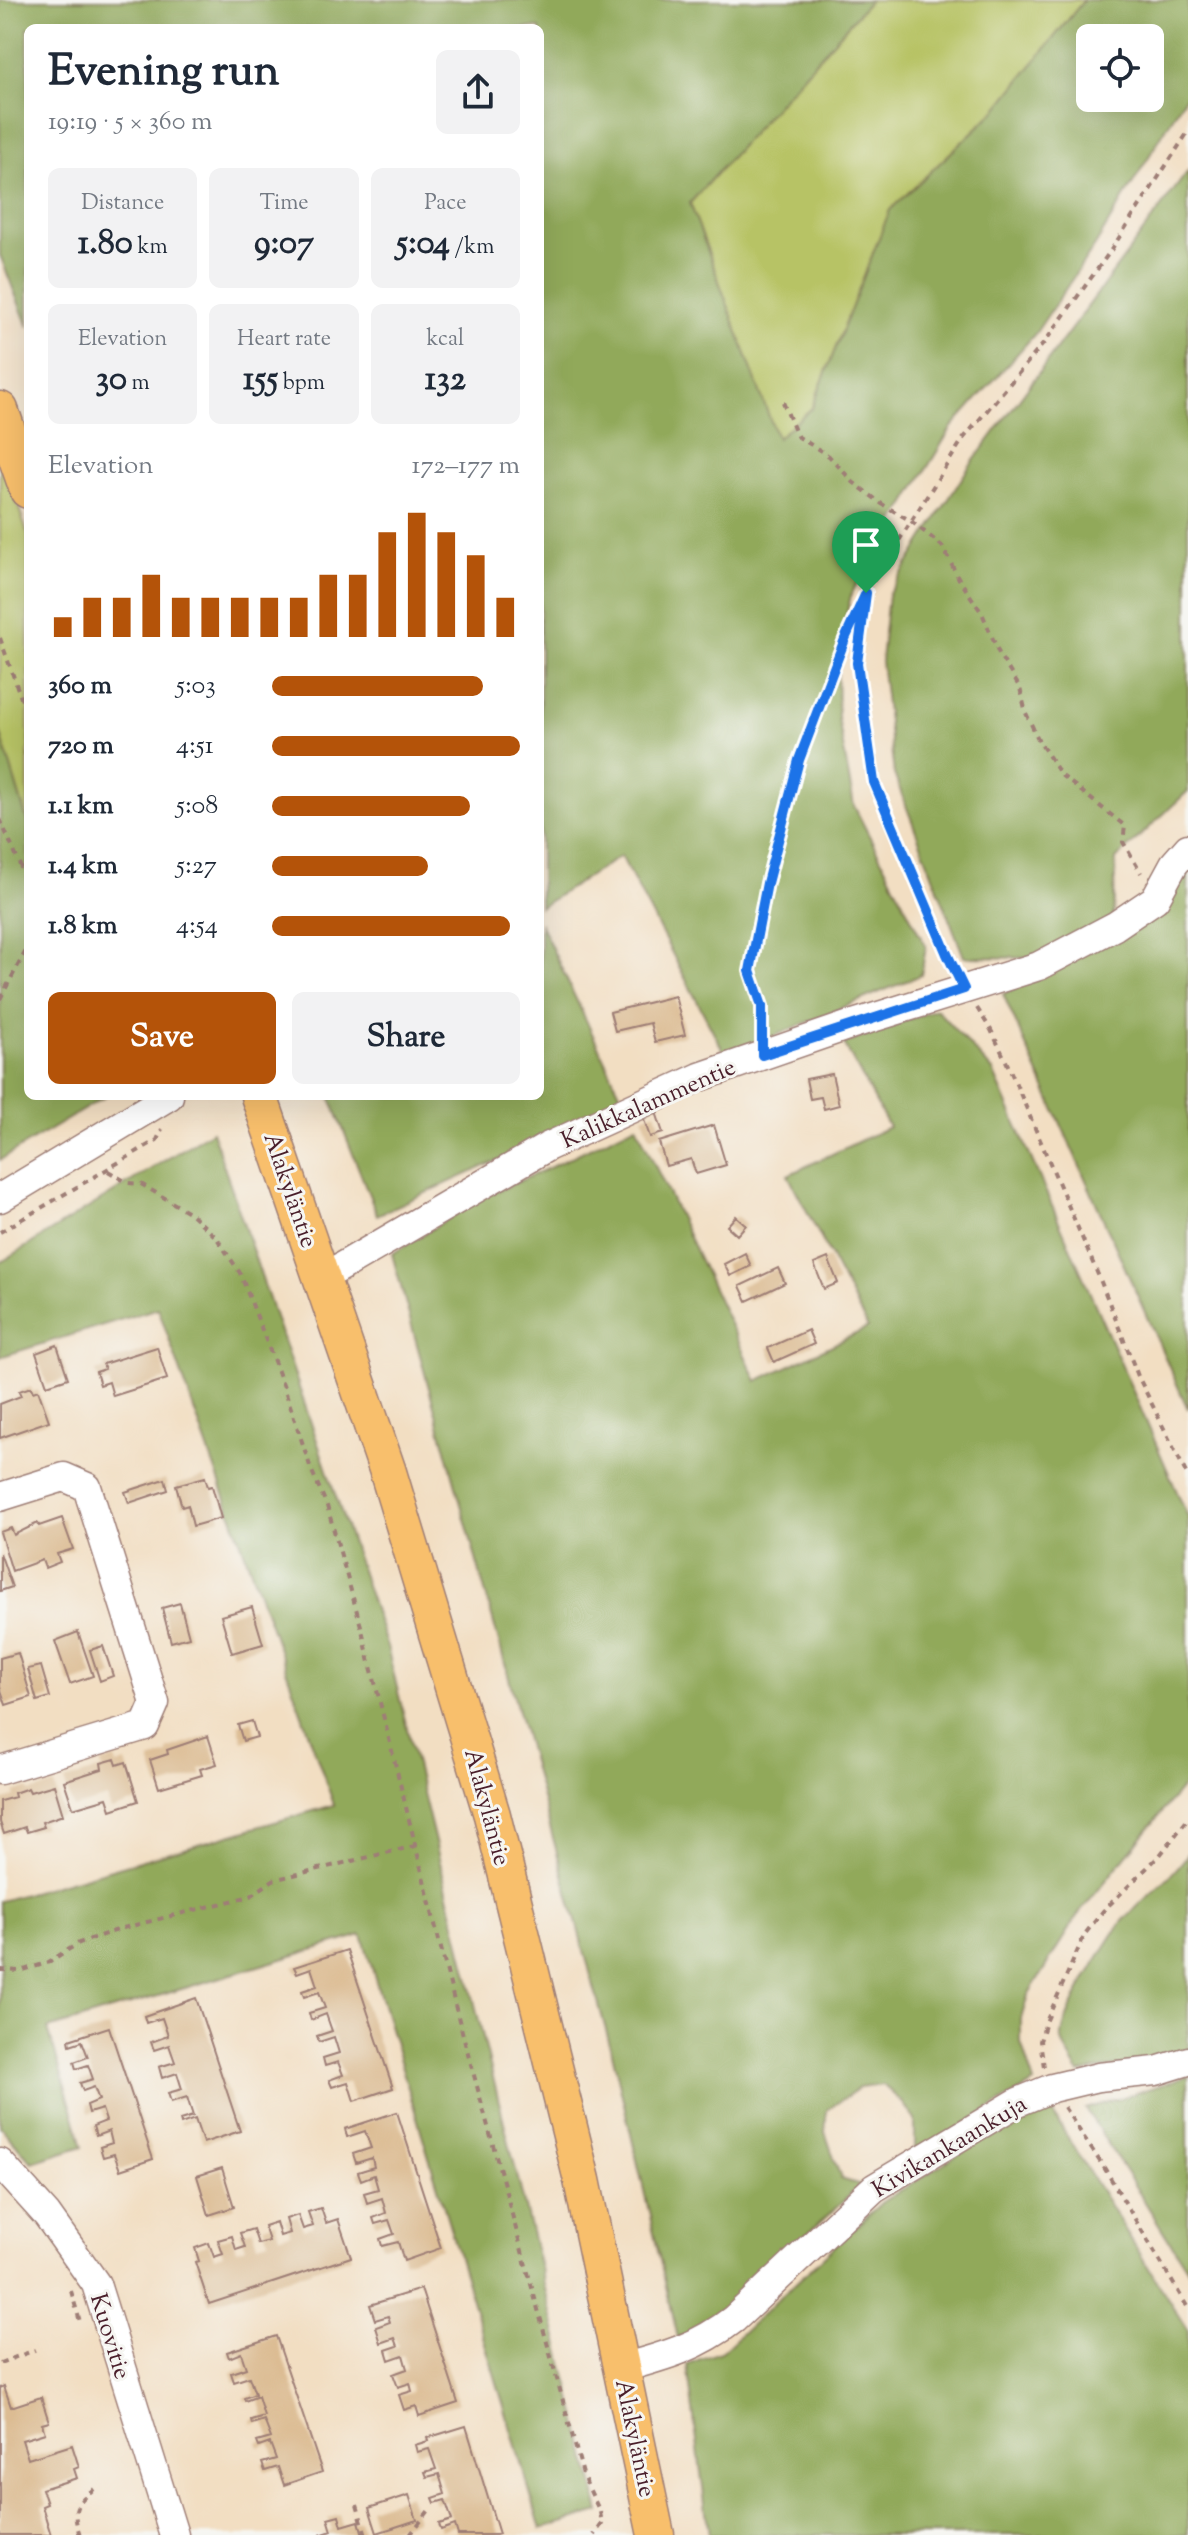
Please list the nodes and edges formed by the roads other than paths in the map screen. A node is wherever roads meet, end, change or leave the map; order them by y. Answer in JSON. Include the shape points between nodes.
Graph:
{"nodes":[{"id":1,"x":0,"y":410,"type":"edge"},
{"id":2,"x":24,"y":479,"type":"edge"},
{"id":3,"x":1188,"y":848,"type":"edge"},
{"id":4,"x":162,"y":1100,"type":"edge"},
{"id":5,"x":260,"y":1100,"type":"edge"},
{"id":6,"x":0,"y":1198,"type":"edge"},
{"id":7,"x":322,"y":1278,"type":"junction"},
{"id":8,"x":0,"y":1497,"type":"edge"},
{"id":9,"x":0,"y":1770,"type":"edge"},
{"id":10,"x":1188,"y":2061,"type":"edge"},
{"id":11,"x":0,"y":2163,"type":"edge"},
{"id":12,"x":622,"y":2368,"type":"junction"},
{"id":13,"x":174,"y":2535,"type":"edge"},
{"id":14,"x":656,"y":2535,"type":"edge"}],
"edges":[{"from":1,"to":2,"type":"main road"},
{"from":3,"to":7,"type":"street","name":"Kalikkalammentie","via":[[1155,899],[1039,966],[700,1077],[547,1147]]},
{"from":4,"to":6,"type":"street"},
{"from":5,"to":7,"type":"main road","name":"Alakyläntie"},
{"from":7,"to":12,"type":"main road","name":"Alakyläntie","via":[[387,1469],[492,1815],[582,2180]]},
{"from":8,"to":9,"type":"street","via":[[64,1477],[87,1487],[155,1703],[145,1726]]},
{"from":10,"to":12,"type":"street","name":"Kivikankaankuja","via":[[1063,2085],[1018,2102],[874,2188],[713,2336],[683,2351]]},
{"from":11,"to":13,"type":"street","name":"Kuovitie","via":[[47,2215],[96,2284]]},
{"from":12,"to":14,"type":"main road","name":"Alakyläntie"}]}
